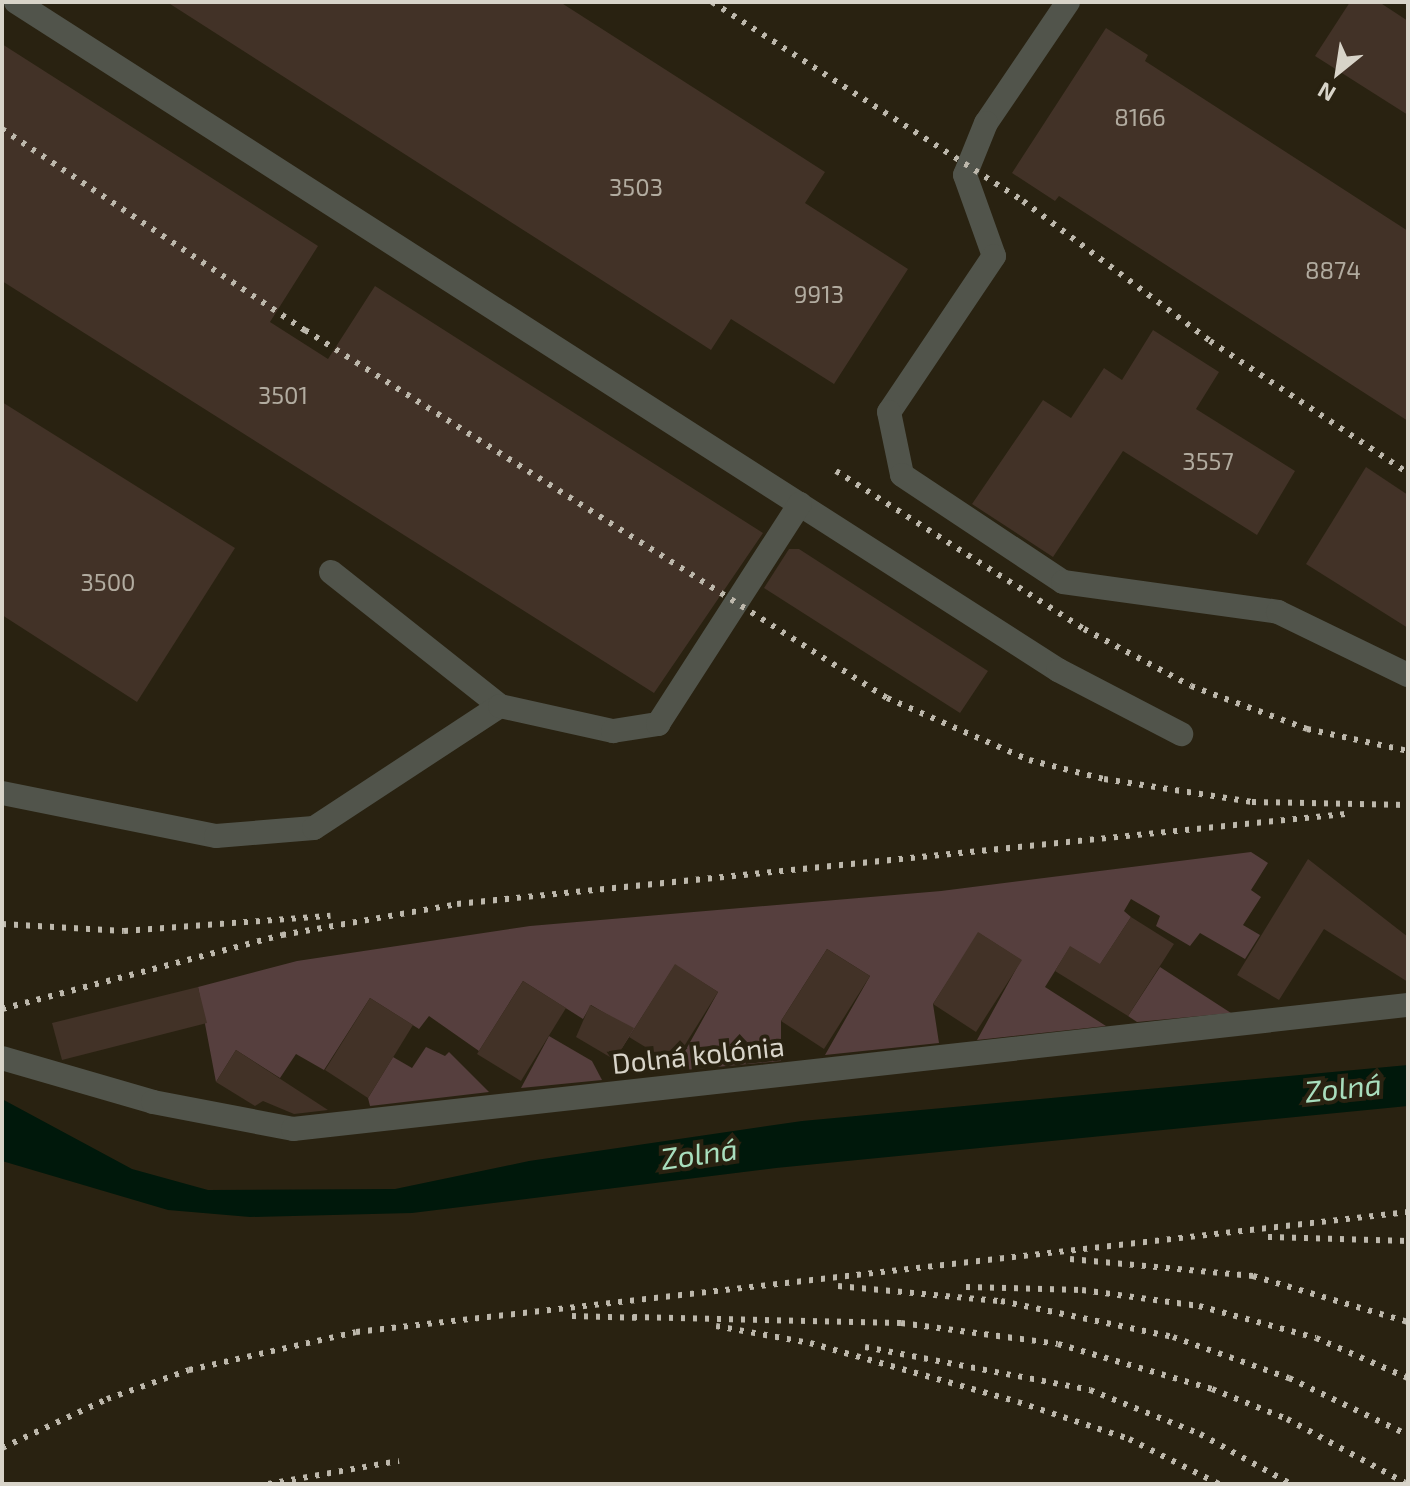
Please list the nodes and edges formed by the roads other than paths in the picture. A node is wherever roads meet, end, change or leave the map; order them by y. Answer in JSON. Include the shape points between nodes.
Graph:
{"nodes":[{"id":1,"x":16,"y":2,"type":"edge"},
{"id":2,"x":1068,"y":2,"type":"edge"},
{"id":3,"x":800,"y":504,"type":"junction"},
{"id":4,"x":331,"y":572,"type":"dead end"},
{"id":5,"x":1408,"y":675,"type":"edge"},
{"id":6,"x":500,"y":706,"type":"junction"},
{"id":7,"x":1181,"y":734,"type":"dead end"},
{"id":8,"x":2,"y":793,"type":"edge"},
{"id":9,"x":1408,"y":1005,"type":"edge"},
{"id":10,"x":2,"y":1058,"type":"edge"}],
"edges":[{"from":1,"to":3,"type":"lane"},
{"from":2,"to":5,"type":"lane","via":[[986,123],[965,175],[994,256],[889,412],[902,475],[1063,582],[1278,612]]},
{"from":3,"to":6,"type":"lane","via":[[658,724],[613,731]]},
{"from":3,"to":7,"type":"lane","via":[[1058,670]]},
{"from":4,"to":6,"type":"lane"},
{"from":6,"to":8,"type":"lane","via":[[314,828],[216,836]]},
{"from":9,"to":10,"type":"lane","name":"Dolná kolónia","via":[[293,1129],[153,1102]]}]}
